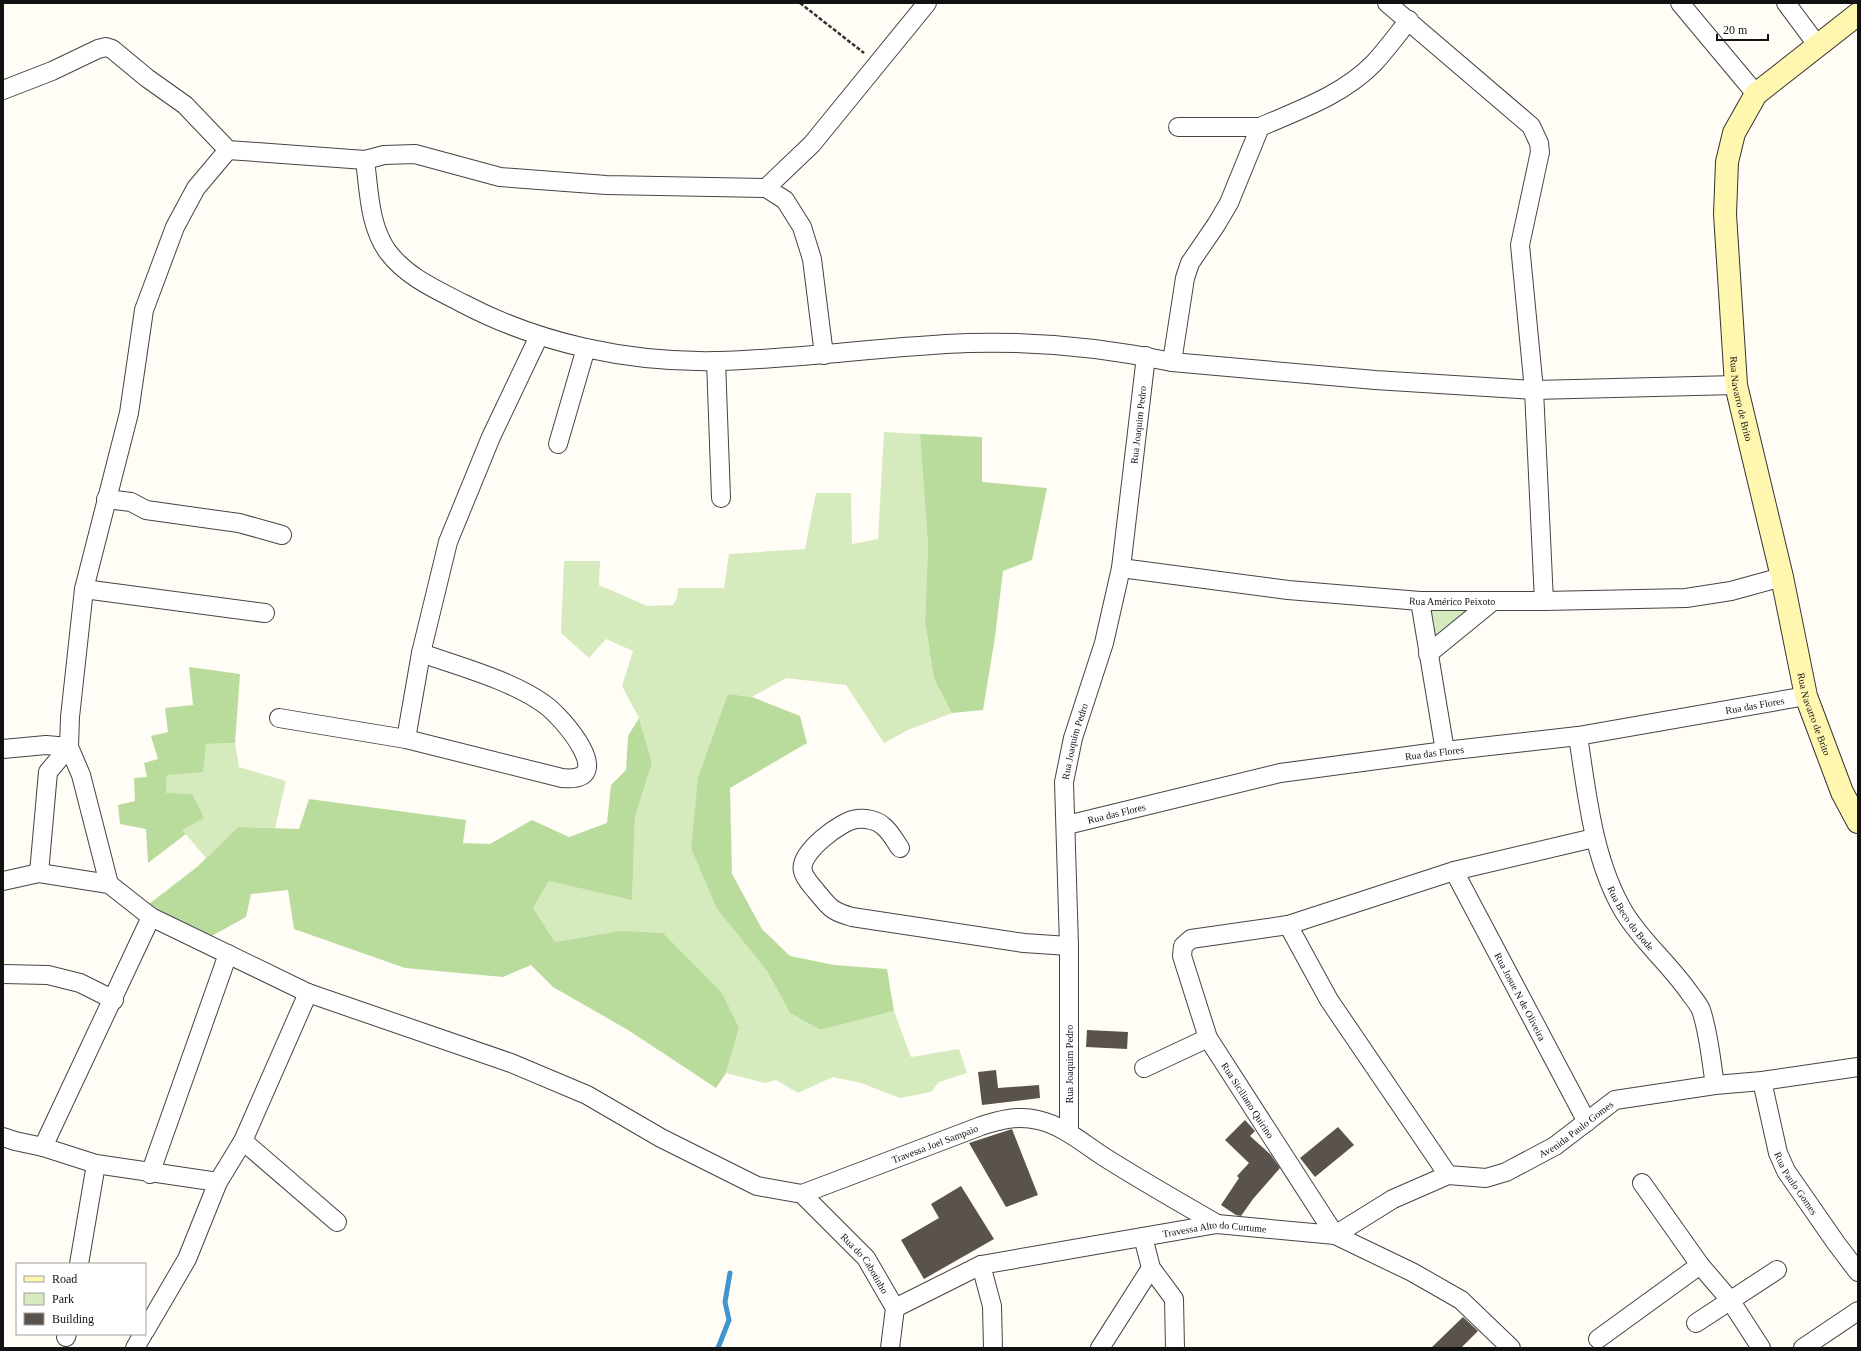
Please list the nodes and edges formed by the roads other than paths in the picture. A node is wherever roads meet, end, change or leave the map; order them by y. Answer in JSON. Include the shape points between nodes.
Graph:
{"nodes":[{"id":1,"x":927,"y":3,"type":"edge"},
{"id":2,"x":1387,"y":3,"type":"edge"},
{"id":3,"x":1680,"y":3,"type":"edge"},
{"id":4,"x":1786,"y":3,"type":"edge"},
{"id":5,"x":1858,"y":14,"type":"edge"},
{"id":6,"x":1409,"y":20,"type":"junction"},
{"id":7,"x":1818,"y":46,"type":"junction"},
{"id":8,"x":3,"y":90,"type":"edge"},
{"id":9,"x":1756,"y":94,"type":"junction"},
{"id":10,"x":1178,"y":126,"type":"dead end"},
{"id":11,"x":1260,"y":127,"type":"junction"},
{"id":12,"x":228,"y":150,"type":"junction"},
{"id":13,"x":365,"y":160,"type":"junction"},
{"id":14,"x":766,"y":188,"type":"junction"},
{"id":15,"x":539,"y":336,"type":"junction"},
{"id":16,"x":586,"y":348,"type":"junction"},
{"id":17,"x":824,"y":355,"type":"junction"},
{"id":18,"x":1146,"y":356,"type":"junction"},
{"id":19,"x":716,"y":361,"type":"junction"},
{"id":20,"x":1172,"y":362,"type":"junction"},
{"id":21,"x":1736,"y":385,"type":"junction"},
{"id":22,"x":1534,"y":390,"type":"junction"},
{"id":23,"x":558,"y":444,"type":"dead end"},
{"id":24,"x":106,"y":498,"type":"junction"},
{"id":25,"x":721,"y":498,"type":"dead end"},
{"id":26,"x":282,"y":535,"type":"dead end"},
{"id":27,"x":1121,"y":568,"type":"junction"},
{"id":28,"x":1782,"y":578,"type":"junction"},
{"id":29,"x":84,"y":590,"type":"junction"},
{"id":30,"x":1420,"y":601,"type":"junction"},
{"id":31,"x":1493,"y":601,"type":"junction"},
{"id":32,"x":1544,"y":601,"type":"junction"},
{"id":33,"x":266,"y":613,"type":"dead end"},
{"id":34,"x":421,"y":653,"type":"junction"},
{"id":35,"x":1428,"y":654,"type":"junction"},
{"id":36,"x":1806,"y":696,"type":"junction"},
{"id":37,"x":279,"y":718,"type":"dead end"},
{"id":38,"x":1578,"y":736,"type":"junction"},
{"id":39,"x":406,"y":739,"type":"junction"},
{"id":40,"x":69,"y":746,"type":"junction"},
{"id":41,"x":3,"y":749,"type":"edge"},
{"id":42,"x":1445,"y":751,"type":"junction"},
{"id":43,"x":1858,"y":822,"type":"edge"},
{"id":44,"x":1066,"y":825,"type":"junction"},
{"id":45,"x":1594,"y":838,"type":"junction"},
{"id":46,"x":900,"y":848,"type":"dead end"},
{"id":47,"x":1454,"y":871,"type":"junction"},
{"id":48,"x":39,"y":873,"type":"junction"},
{"id":49,"x":3,"y":881,"type":"edge"},
{"id":50,"x":109,"y":884,"type":"junction"},
{"id":51,"x":151,"y":917,"type":"junction"},
{"id":52,"x":1288,"y":925,"type":"junction"},
{"id":53,"x":1069,"y":946,"type":"junction"},
{"id":54,"x":228,"y":954,"type":"junction"},
{"id":55,"x":3,"y":974,"type":"edge"},
{"id":56,"x":308,"y":993,"type":"junction"},
{"id":57,"x":114,"y":1000,"type":"junction"},
{"id":58,"x":1208,"y":1038,"type":"junction"},
{"id":59,"x":1858,"y":1067,"type":"edge"},
{"id":60,"x":1144,"y":1068,"type":"dead end"},
{"id":61,"x":1762,"y":1081,"type":"junction"},
{"id":62,"x":1715,"y":1085,"type":"junction"},
{"id":63,"x":1587,"y":1122,"type":"junction"},
{"id":64,"x":1069,"y":1133,"type":"junction"},
{"id":65,"x":3,"y":1137,"type":"edge"},
{"id":66,"x":243,"y":1141,"type":"junction"},
{"id":67,"x":43,"y":1147,"type":"junction"},
{"id":68,"x":96,"y":1164,"type":"junction"},
{"id":69,"x":150,"y":1174,"type":"junction"},
{"id":70,"x":1448,"y":1175,"type":"junction"},
{"id":71,"x":218,"y":1182,"type":"junction"},
{"id":72,"x":1642,"y":1183,"type":"dead end"},
{"id":73,"x":802,"y":1194,"type":"junction"},
{"id":74,"x":337,"y":1222,"type":"dead end"},
{"id":75,"x":1217,"y":1224,"type":"junction"},
{"id":76,"x":1335,"y":1235,"type":"junction"},
{"id":77,"x":1143,"y":1237,"type":"junction"},
{"id":78,"x":79,"y":1263,"type":"edge"},
{"id":79,"x":981,"y":1265,"type":"junction"},
{"id":80,"x":1700,"y":1265,"type":"junction"},
{"id":81,"x":1151,"y":1268,"type":"junction"},
{"id":82,"x":1776,"y":1270,"type":"dead end"},
{"id":83,"x":1858,"y":1272,"type":"edge"},
{"id":84,"x":1730,"y":1300,"type":"junction"},
{"id":85,"x":895,"y":1308,"type":"junction"},
{"id":86,"x":1858,"y":1311,"type":"edge"},
{"id":87,"x":1696,"y":1323,"type":"dead end"},
{"id":88,"x":146,"y":1329,"type":"edge"},
{"id":89,"x":142,"y":1335,"type":"edge"},
{"id":90,"x":1598,"y":1339,"type":"dead end"},
{"id":91,"x":135,"y":1348,"type":"edge"},
{"id":92,"x":890,"y":1348,"type":"edge"},
{"id":93,"x":993,"y":1348,"type":"edge"},
{"id":94,"x":1100,"y":1348,"type":"edge"},
{"id":95,"x":1175,"y":1348,"type":"edge"},
{"id":96,"x":1511,"y":1348,"type":"edge"},
{"id":97,"x":1761,"y":1348,"type":"edge"},
{"id":98,"x":1803,"y":1348,"type":"edge"}],
"edges":[{"from":1,"to":14,"type":"street","via":[[812,144]]},
{"from":2,"to":6,"type":"street"},
{"from":3,"to":9,"type":"street"},
{"from":4,"to":7,"type":"street"},
{"from":5,"to":7,"type":"main road","name":"Rua Navarro de Brito"},
{"from":6,"to":11,"type":"street","via":[[1374,64],[1354,80],[1326,98]]},
{"from":6,"to":22,"type":"street","via":[[1530,126],[1539,143],[1540,152],[1520,245]]},
{"from":7,"to":9,"type":"main road","name":"Rua Navarro de Brito"},
{"from":8,"to":12,"type":"street","via":[[106,47],[185,105]]},
{"from":9,"to":21,"type":"main road","name":"Rua Navarro de Brito","via":[[1734,133],[1726,185],[1725,214]]},
{"from":10,"to":11,"type":"street"},
{"from":11,"to":20,"type":"street","via":[[1229,203],[1190,263],[1185,278]]},
{"from":12,"to":13,"type":"street"},
{"from":12,"to":24,"type":"street","via":[[196,188],[175,227],[144,310],[129,413]]},
{"from":13,"to":14,"type":"street","via":[[384,155],[415,154],[500,177],[606,185]]},
{"from":13,"to":15,"type":"street","via":[[374,226],[388,252],[413,278],[476,311]]},
{"from":14,"to":17,"type":"street","via":[[785,200],[802,227],[812,259]]},
{"from":15,"to":16,"type":"street"},
{"from":15,"to":34,"type":"street","via":[[491,437],[448,542]]},
{"from":16,"to":19,"type":"street","via":[[637,358]]},
{"from":16,"to":23,"type":"street"},
{"from":17,"to":18,"type":"street","via":[[966,343],[1032,342]]},
{"from":17,"to":19,"type":"street"},
{"from":18,"to":20,"type":"street"},
{"from":18,"to":27,"type":"street","name":"Rua Joaquim Pedro"},
{"from":19,"to":25,"type":"street"},
{"from":20,"to":22,"type":"street","via":[[1375,380]]},
{"from":21,"to":22,"type":"street"},
{"from":21,"to":28,"type":"main road","name":"Rua Navarro de Brito"},
{"from":22,"to":32,"type":"street"},
{"from":24,"to":26,"type":"street","via":[[131,502],[146,510],[239,523]]},
{"from":24,"to":29,"type":"street"},
{"from":27,"to":30,"type":"street","name":"Rua Américo Peixoto","via":[[1288,590]]},
{"from":27,"to":44,"type":"street","name":"Rua Joaquim Pedro","via":[[1104,643],[1070,751],[1064,782]]},
{"from":28,"to":32,"type":"street","name":"Rua Américo Peixoto","via":[[1707,596]]},
{"from":28,"to":36,"type":"main road","name":"Rua Navarro de Brito"},
{"from":29,"to":33,"type":"street"},
{"from":29,"to":40,"type":"street"},
{"from":30,"to":31,"type":"street","name":"Rua Américo Peixoto"},
{"from":30,"to":35,"type":"street"},
{"from":31,"to":32,"type":"street","name":"Rua Américo Peixoto"},
{"from":31,"to":35,"type":"street"},
{"from":34,"to":39,"type":"street"},
{"from":34,"to":39,"type":"street","via":[[522,690],[545,704],[561,718],[583,748],[588,766],[585,773],[578,777],[562,778]]},
{"from":35,"to":42,"type":"street"},
{"from":36,"to":38,"type":"street","name":"Rua das Flores"},
{"from":36,"to":43,"type":"main road","name":"Rua Navarro de Brito","via":[[1842,792]]},
{"from":37,"to":39,"type":"street"},
{"from":38,"to":42,"type":"street","name":"Rua das Flores"},
{"from":38,"to":45,"type":"street","name":"Rua Beco do Bode"},
{"from":40,"to":41,"type":"street","via":[[46,745]]},
{"from":40,"to":48,"type":"street","via":[[48,772]]},
{"from":40,"to":50,"type":"street","via":[[81,775]]},
{"from":42,"to":44,"type":"street","name":"Rua das Flores","via":[[1280,773]]},
{"from":44,"to":53,"type":"street","name":"Rua Joaquim Pedro"},
{"from":45,"to":47,"type":"street"},
{"from":45,"to":62,"type":"street","name":"Rua Beco do Bode","via":[[1624,912],[1674,971],[1700,1009]]},
{"from":46,"to":53,"type":"street","via":[[883,825],[871,820],[856,819],[835,829],[807,854],[803,871],[810,884],[834,912],[852,917],[1024,943]]},
{"from":47,"to":52,"type":"street"},
{"from":47,"to":63,"type":"street","name":"Rua Josue N de Oliveira"},
{"from":48,"to":49,"type":"street"},
{"from":48,"to":50,"type":"street"},
{"from":50,"to":51,"type":"street"},
{"from":51,"to":54,"type":"street"},
{"from":51,"to":57,"type":"street"},
{"from":52,"to":58,"type":"street","name":"Rua Siciliano Quirino","via":[[1191,939],[1183,946],[1182,956]]},
{"from":52,"to":70,"type":"street","via":[[1329,1000]]},
{"from":53,"to":64,"type":"street","name":"Rua Joaquim Pedro"},
{"from":54,"to":56,"type":"street"},
{"from":54,"to":69,"type":"street"},
{"from":55,"to":57,"type":"street","via":[[48,975],[80,983]]},
{"from":56,"to":66,"type":"street"},
{"from":56,"to":73,"type":"street","via":[[511,1063],[587,1095],[661,1138],[757,1186]]},
{"from":57,"to":67,"type":"street"},
{"from":58,"to":60,"type":"street"},
{"from":58,"to":76,"type":"street","name":"Rua Siciliano Quirino"},
{"from":59,"to":61,"type":"street","name":"Avenida Paulo Gomes"},
{"from":61,"to":62,"type":"street","name":"Avenida Paulo Gomes"},
{"from":61,"to":83,"type":"street","name":"Rua Paulo Gomes","via":[[1778,1153],[1786,1171]]},
{"from":62,"to":63,"type":"street","name":"Avenida Paulo Gomes","via":[[1615,1100]]},
{"from":63,"to":70,"type":"street","name":"Avenida Paulo Gomes","via":[[1555,1146],[1506,1172],[1486,1178]]},
{"from":64,"to":73,"type":"street","name":"Travessa Joel Sampaio","via":[[1038,1120],[1016,1118],[999,1121]]},
{"from":64,"to":75,"type":"street","name":"Travessa Joel Sampaio","via":[[1108,1160]]},
{"from":65,"to":67,"type":"street"},
{"from":66,"to":71,"type":"street"},
{"from":66,"to":74,"type":"street"},
{"from":67,"to":68,"type":"street"},
{"from":68,"to":69,"type":"street"},
{"from":68,"to":78,"type":"street"},
{"from":69,"to":71,"type":"street"},
{"from":70,"to":76,"type":"street","name":"Avenida Paulo Gomes","via":[[1393,1198]]},
{"from":71,"to":88,"type":"street","via":[[187,1259]]},
{"from":72,"to":80,"type":"street"},
{"from":73,"to":85,"type":"street","name":"Rua do Cabotinho","via":[[866,1258]]},
{"from":75,"to":76,"type":"street","name":"Travessa Alto do Curtume"},
{"from":75,"to":77,"type":"street","name":"Travessa Alto do Curtume"},
{"from":76,"to":96,"type":"street","name":"Travessa Alto do Curtume","via":[[1412,1272],[1461,1300]]},
{"from":77,"to":79,"type":"street","name":"Travessa Alto do Curtume"},
{"from":77,"to":81,"type":"street"},
{"from":79,"to":85,"type":"street","name":"Travessa Alto do Curtume"},
{"from":79,"to":93,"type":"street","via":[[992,1306]]},
{"from":80,"to":84,"type":"street"},
{"from":80,"to":90,"type":"street"},
{"from":81,"to":94,"type":"street"},
{"from":81,"to":95,"type":"street","via":[[1174,1299]]},
{"from":82,"to":84,"type":"street"},
{"from":84,"to":87,"type":"street"},
{"from":84,"to":97,"type":"street"},
{"from":85,"to":92,"type":"street"},
{"from":86,"to":98,"type":"street"},
{"from":89,"to":91,"type":"street"}]}
